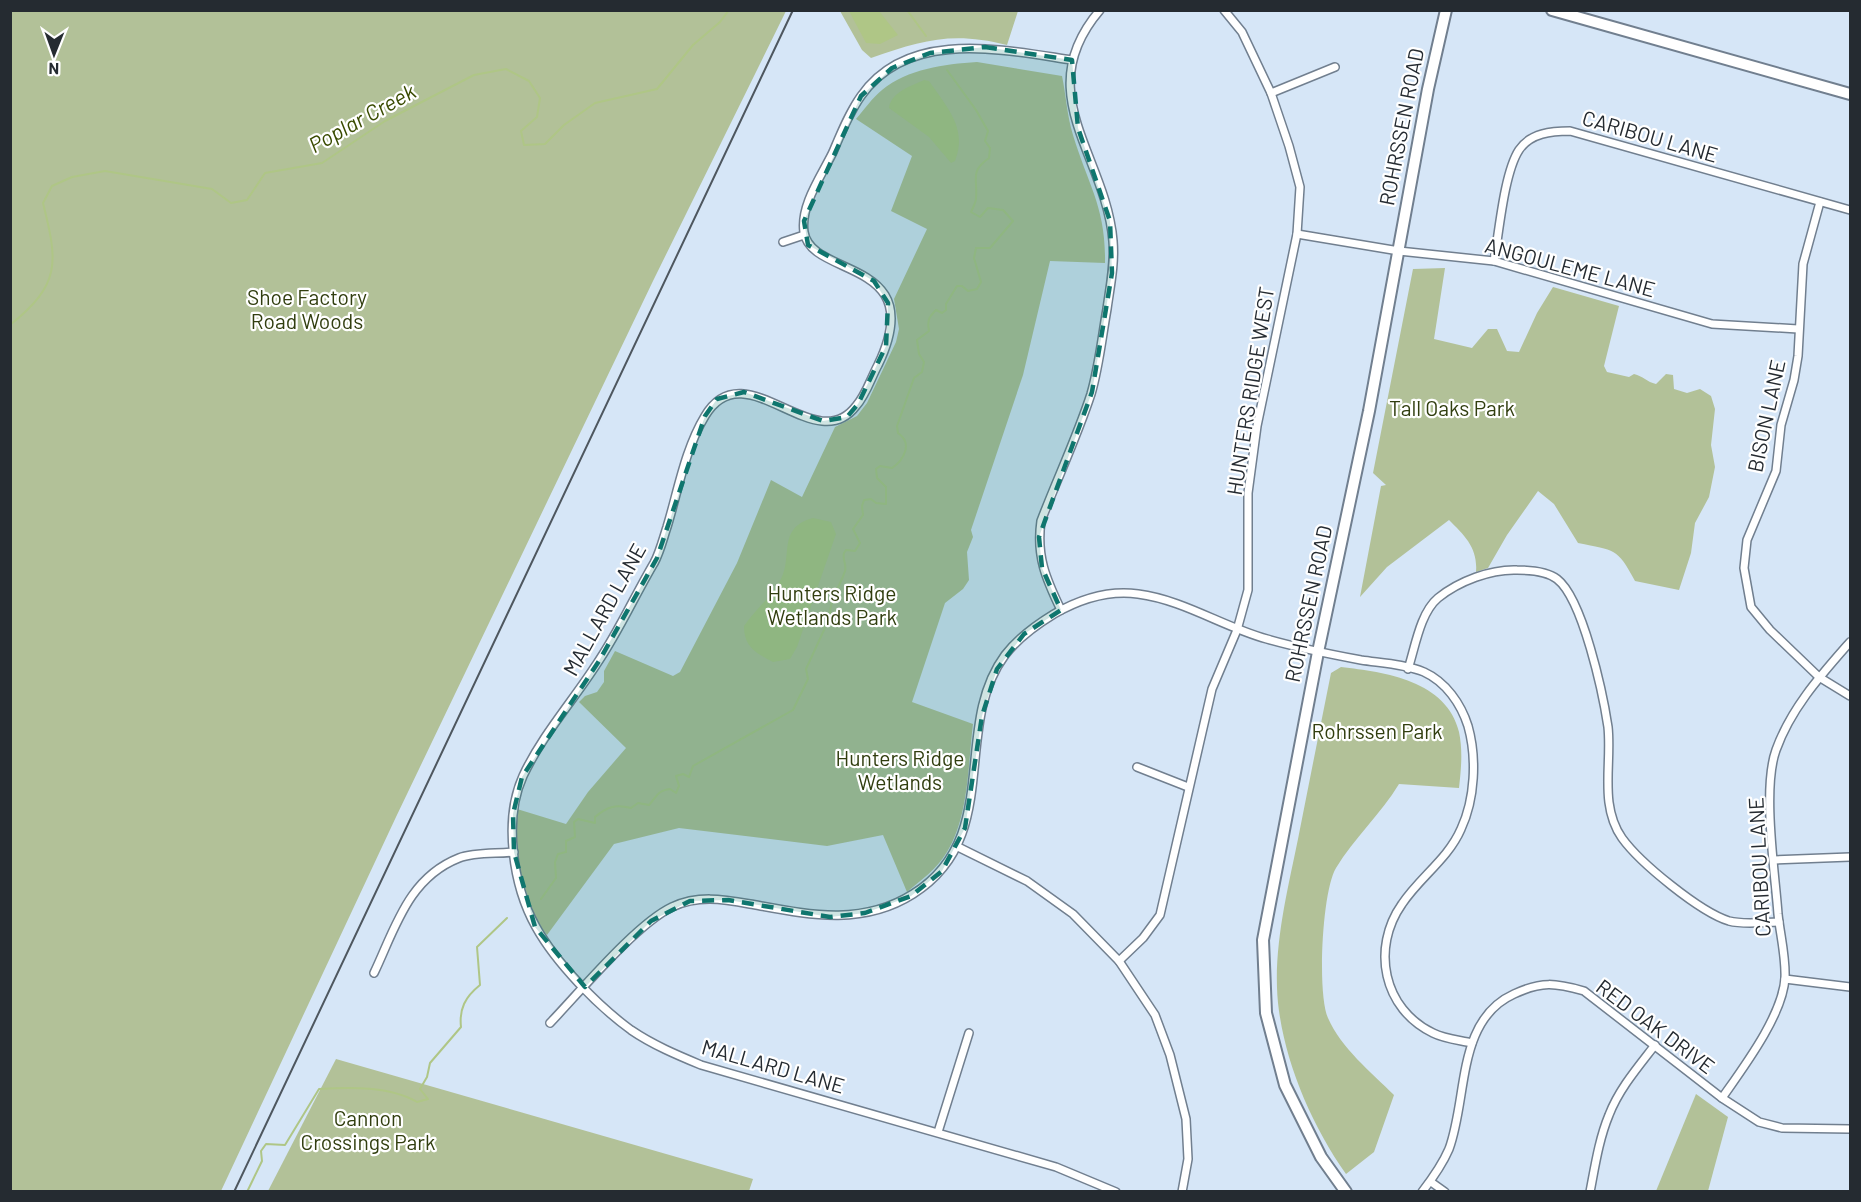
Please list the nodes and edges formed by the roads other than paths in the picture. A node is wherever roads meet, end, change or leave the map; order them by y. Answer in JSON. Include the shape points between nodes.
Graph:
{"nodes":[{"id":1,"x":1100,"y":10,"type":"edge"},
{"id":2,"x":1224,"y":10,"type":"edge"},
{"id":3,"x":1446,"y":10,"type":"edge"},
{"id":4,"x":1552,"y":10,"type":"edge"},
{"id":5,"x":1072,"y":60,"type":"junction"},
{"id":6,"x":1335,"y":67,"type":"dead end"},
{"id":7,"x":1271,"y":93,"type":"junction"},
{"id":8,"x":1851,"y":94,"type":"edge"},
{"id":9,"x":1820,"y":202,"type":"junction"},
{"id":10,"x":1851,"y":210,"type":"edge"},
{"id":11,"x":1297,"y":234,"type":"junction"},
{"id":12,"x":804,"y":235,"type":"junction"},
{"id":13,"x":783,"y":242,"type":"dead end"},
{"id":14,"x":1399,"y":251,"type":"junction"},
{"id":15,"x":1494,"y":261,"type":"junction"},
{"id":16,"x":1798,"y":329,"type":"junction"},
{"id":17,"x":1061,"y":610,"type":"junction"},
{"id":18,"x":1237,"y":630,"type":"junction"},
{"id":19,"x":1851,"y":642,"type":"edge"},
{"id":20,"x":1318,"y":652,"type":"junction"},
{"id":21,"x":1408,"y":669,"type":"junction"},
{"id":22,"x":1819,"y":677,"type":"junction"},
{"id":23,"x":1851,"y":696,"type":"edge"},
{"id":24,"x":1137,"y":767,"type":"dead end"},
{"id":25,"x":1188,"y":787,"type":"junction"},
{"id":26,"x":958,"y":847,"type":"junction"},
{"id":27,"x":514,"y":852,"type":"junction"},
{"id":28,"x":1851,"y":857,"type":"edge"},
{"id":29,"x":1774,"y":860,"type":"junction"},
{"id":30,"x":1779,"y":922,"type":"junction"},
{"id":31,"x":1119,"y":961,"type":"junction"},
{"id":32,"x":374,"y":974,"type":"dead end"},
{"id":33,"x":1785,"y":979,"type":"junction"},
{"id":34,"x":585,"y":987,"type":"junction"},
{"id":35,"x":1851,"y":987,"type":"edge"},
{"id":36,"x":550,"y":1023,"type":"dead end"},
{"id":37,"x":969,"y":1033,"type":"dead end"},
{"id":38,"x":1472,"y":1043,"type":"junction"},
{"id":39,"x":1655,"y":1045,"type":"junction"},
{"id":40,"x":1722,"y":1098,"type":"junction"},
{"id":41,"x":1851,"y":1129,"type":"edge"},
{"id":42,"x":938,"y":1132,"type":"junction"},
{"id":43,"x":1431,"y":1182,"type":"junction"},
{"id":44,"x":1116,"y":1191,"type":"edge"},
{"id":45,"x":1182,"y":1191,"type":"edge"},
{"id":46,"x":1346,"y":1191,"type":"edge"},
{"id":47,"x":1422,"y":1191,"type":"edge"},
{"id":48,"x":1445,"y":1191,"type":"edge"},
{"id":49,"x":1590,"y":1191,"type":"edge"}],
"edges":[{"from":1,"to":5,"type":"street","via":[[1079,40]]},
{"from":2,"to":7,"type":"street","name":"HUNTERS RIDGE WEST","via":[[1242,32]]},
{"from":3,"to":14,"type":"street","name":"ROHRSSEN ROAD"},
{"from":4,"to":8,"type":"street"},
{"from":5,"to":12,"type":"street","via":[[966,46],[892,68],[874,80],[851,113],[806,210]]},
{"from":5,"to":17,"type":"street","via":[[1069,69],[1078,128],[1105,197],[1113,243],[1112,273],[1092,392],[1041,521],[1042,568]]},
{"from":6,"to":7,"type":"street"},
{"from":7,"to":11,"type":"street","name":"HUNTERS RIDGE WEST","via":[[1300,187]]},
{"from":9,"to":10,"type":"street","name":"CARIBOU LANE"},
{"from":9,"to":15,"type":"street","name":"CARIBOU LANE","via":[[1570,131],[1550,131],[1519,149],[1507,188]]},
{"from":9,"to":16,"type":"street","name":"BISON LANE","via":[[1803,264]]},
{"from":11,"to":14,"type":"street","name":"ANGOULEME LANE"},
{"from":11,"to":18,"type":"street","name":"HUNTERS RIDGE WEST","via":[[1257,426],[1248,493],[1248,590]]},
{"from":12,"to":13,"type":"street"},
{"from":12,"to":27,"type":"street","name":"MALLARD LANE","via":[[808,245],[874,281],[888,303],[890,333],[886,346],[858,404],[847,417],[834,421],[807,417],[744,392],[717,399],[695,437],[657,558],[599,661],[522,777],[513,814]]},
{"from":14,"to":15,"type":"street","name":"ANGOULEME LANE"},
{"from":14,"to":20,"type":"street","name":"ROHRSSEN ROAD"},
{"from":15,"to":16,"type":"street","name":"ANGOULEME LANE","via":[[1712,324]]},
{"from":16,"to":22,"type":"street","name":"BISON LANE","via":[[1797,364],[1781,425],[1776,471],[1747,540],[1744,568],[1751,607]]},
{"from":17,"to":18,"type":"street","via":[[1102,595],[1135,594],[1169,600]]},
{"from":17,"to":26,"type":"street","via":[[1024,634],[997,669],[982,716],[970,808]]},
{"from":18,"to":20,"type":"street"},
{"from":18,"to":25,"type":"street","name":"HUNTERS RIDGE WEST","via":[[1212,689]]},
{"from":19,"to":22,"type":"street","name":"CARIBOU LANE"},
{"from":20,"to":21,"type":"street"},
{"from":20,"to":46,"type":"street","name":"ROHRSSEN ROAD","via":[[1263,940],[1266,1013],[1285,1085],[1321,1157]]},
{"from":21,"to":30,"type":"street","via":[[1426,615],[1448,591],[1501,569],[1555,577],[1583,624],[1608,729],[1610,809],[1621,837],[1641,860],[1710,912],[1730,921]]},
{"from":21,"to":38,"type":"street","via":[[1424,672],[1444,686],[1460,705],[1469,730],[1472,788],[1460,832],[1437,866],[1402,904],[1384,948],[1383,965],[1398,1004],[1412,1018],[1430,1032]]},
{"from":22,"to":23,"type":"street","name":"BISON LANE"},
{"from":22,"to":29,"type":"street","name":"CARIBOU LANE","via":[[1791,716],[1775,752],[1770,804]]},
{"from":24,"to":25,"type":"street"},
{"from":25,"to":31,"type":"street","name":"HUNTERS RIDGE WEST","via":[[1160,915]]},
{"from":26,"to":31,"type":"street","via":[[1027,881],[1073,914]]},
{"from":26,"to":34,"type":"street","via":[[942,871],[911,896],[865,913],[830,917],[706,898],[674,906],[651,921]]},
{"from":27,"to":32,"type":"street","via":[[460,858],[438,869],[411,893]]},
{"from":27,"to":34,"type":"street","name":"MALLARD LANE","via":[[522,892],[535,927]]},
{"from":28,"to":29,"type":"street"},
{"from":29,"to":30,"type":"street","name":"CARIBOU LANE"},
{"from":30,"to":33,"type":"street","name":"CARIBOU LANE"},
{"from":31,"to":45,"type":"street","via":[[1155,1014],[1170,1055],[1186,1119],[1188,1159]]},
{"from":33,"to":35,"type":"street"},
{"from":33,"to":40,"type":"street","name":"CARIBOU LANE","via":[[1774,1013],[1754,1051]]},
{"from":34,"to":36,"type":"street"},
{"from":34,"to":42,"type":"street","name":"MALLARD LANE","via":[[632,1031],[701,1065]]},
{"from":37,"to":42,"type":"street"},
{"from":38,"to":39,"type":"street","name":"RED OAK DRIVE","via":[[1485,1015],[1505,998],[1534,984],[1557,984],[1584,991]]},
{"from":38,"to":43,"type":"street","name":"RED OAK DRIVE","via":[[1449,1148]]},
{"from":39,"to":40,"type":"street","name":"RED OAK DRIVE"},
{"from":39,"to":49,"type":"street","via":[[1623,1088],[1609,1115]]},
{"from":40,"to":41,"type":"street","name":"RED OAK DRIVE","via":[[1760,1122],[1782,1128]]},
{"from":42,"to":44,"type":"street","name":"MALLARD LANE","via":[[1056,1167]]},
{"from":43,"to":47,"type":"street","name":"RED OAK DRIVE"},
{"from":43,"to":48,"type":"street"}]}
